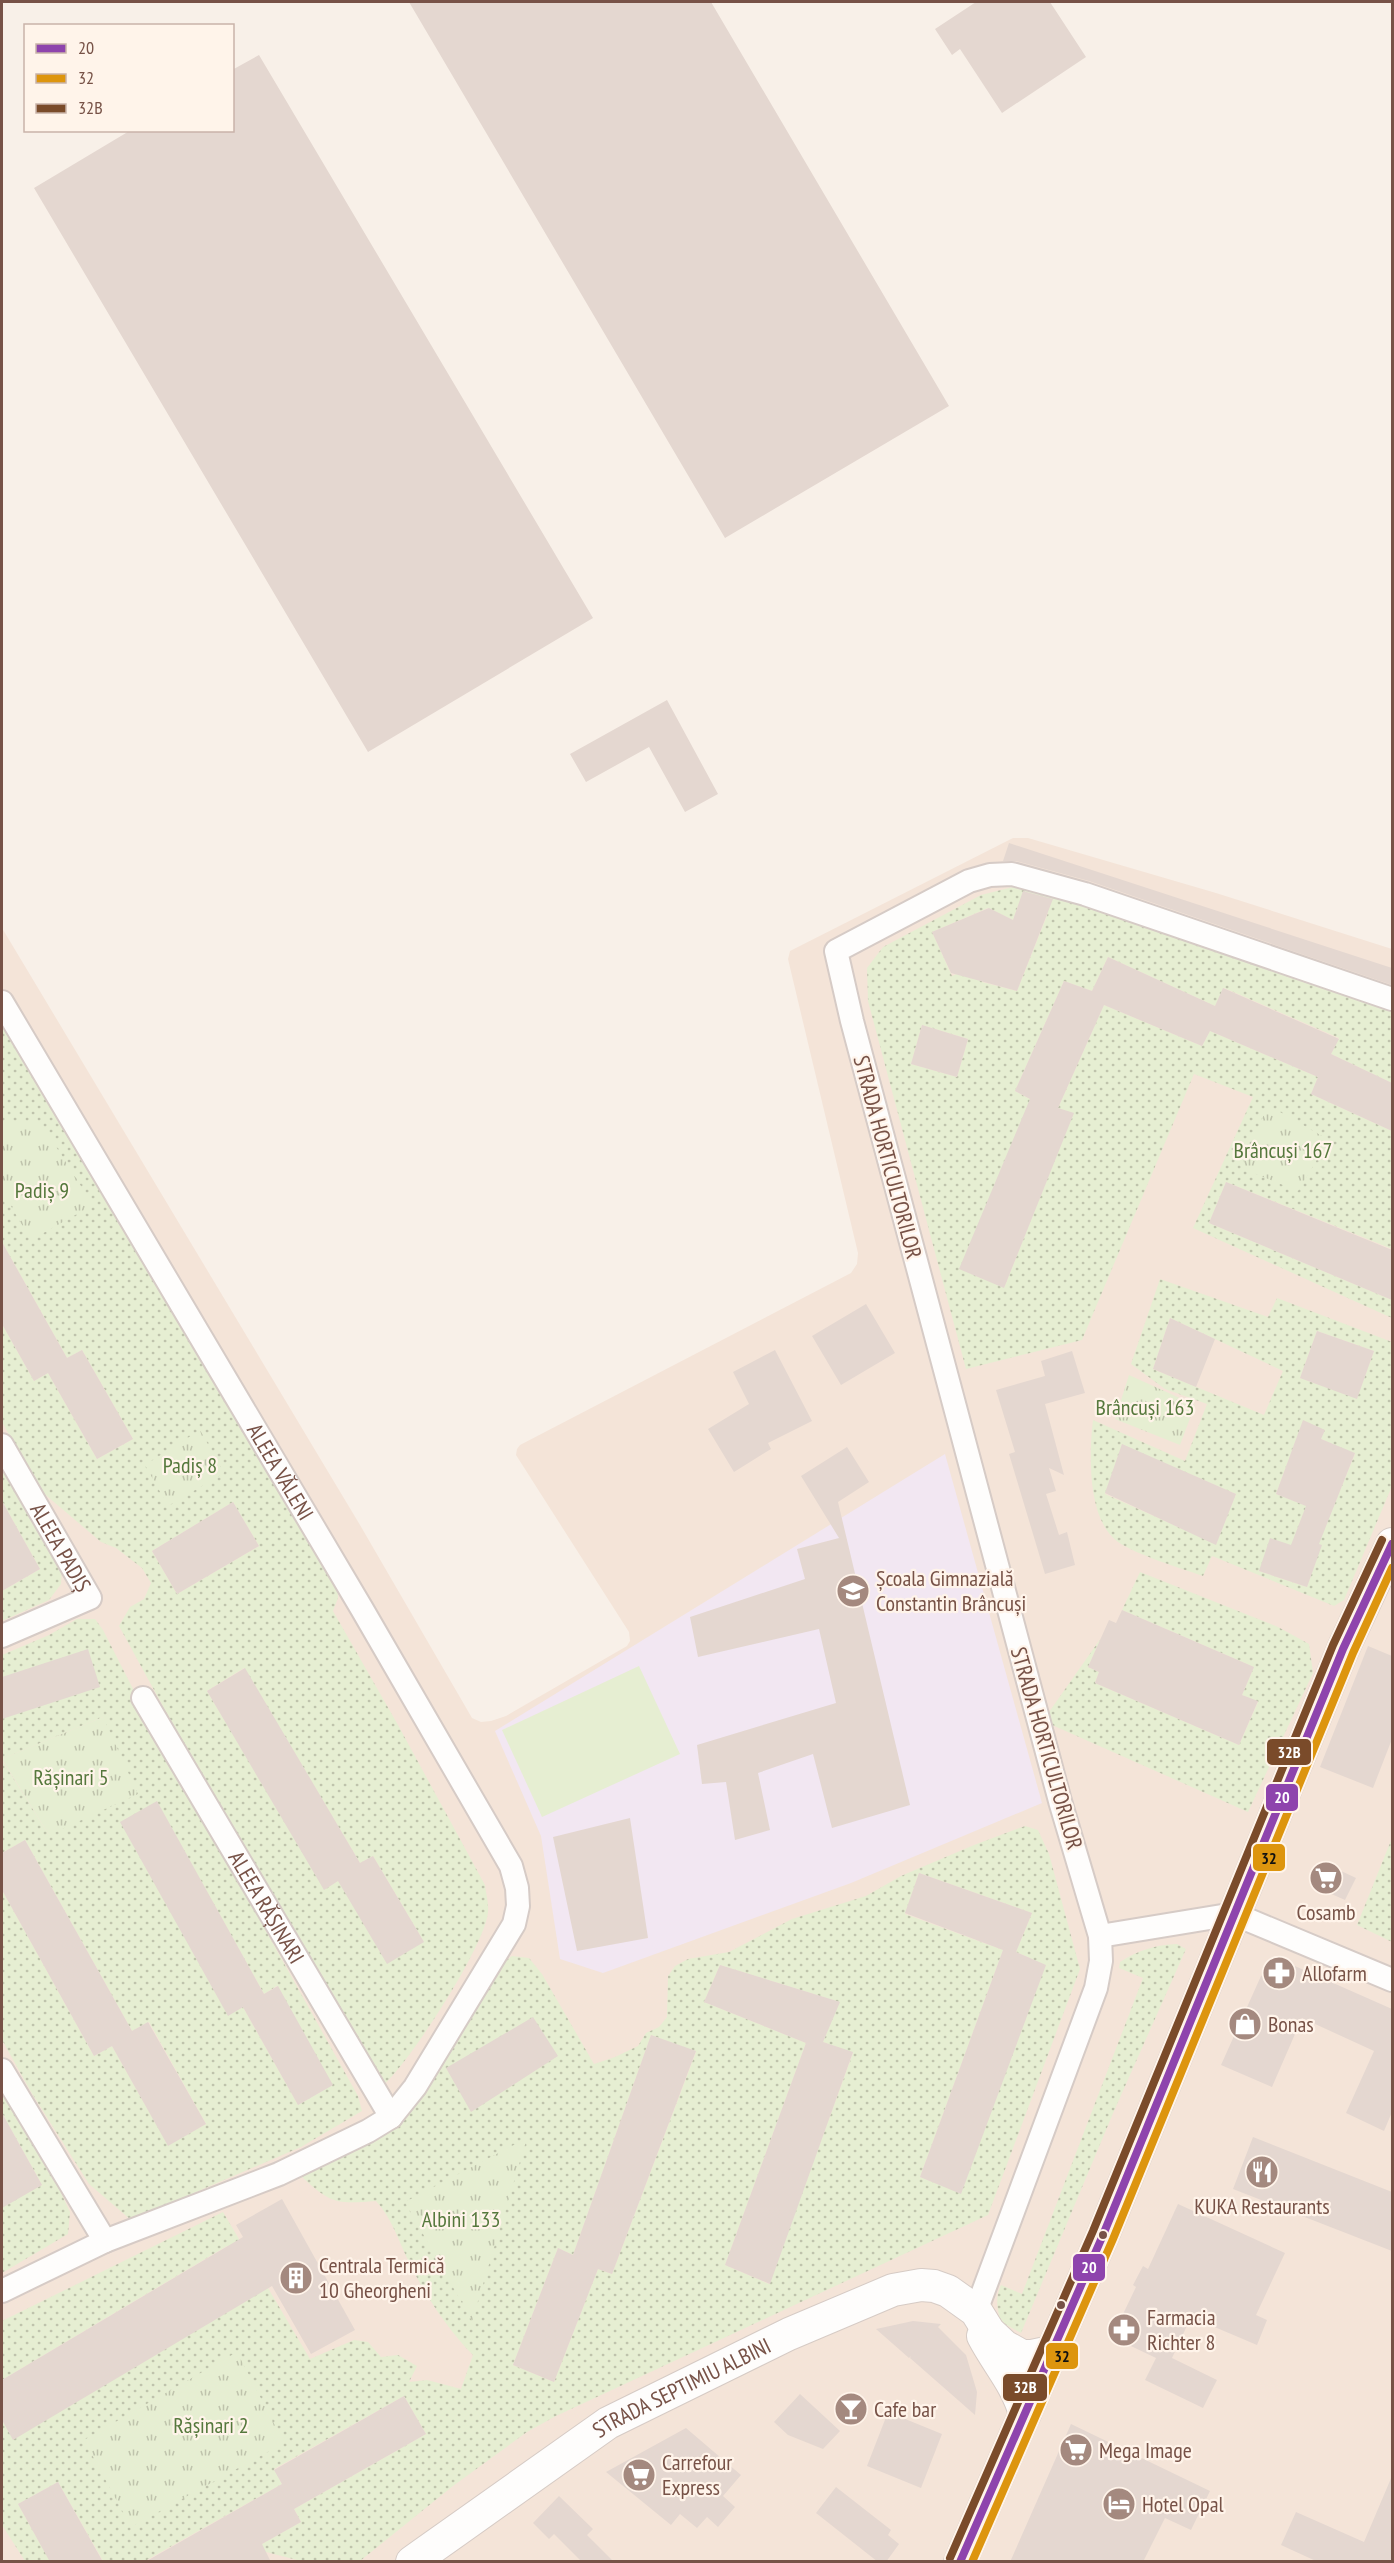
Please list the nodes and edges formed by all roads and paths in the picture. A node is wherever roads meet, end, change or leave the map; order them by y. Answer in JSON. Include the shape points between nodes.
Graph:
{"nodes":[{"id":1,"x":1392,"y":999,"type":"edge"},
{"id":2,"x":2,"y":1002,"type":"edge"},
{"id":3,"x":2,"y":1445,"type":"edge"},
{"id":4,"x":1392,"y":1544,"type":"edge"},
{"id":5,"x":2,"y":1636,"type":"edge"},
{"id":6,"x":143,"y":1698,"type":"dead end"},
{"id":7,"x":1234,"y":1914,"type":"junction"},
{"id":8,"x":1100,"y":1936,"type":"junction"},
{"id":9,"x":1392,"y":1980,"type":"edge"},
{"id":10,"x":2,"y":2070,"type":"edge"},
{"id":11,"x":391,"y":2117,"type":"junction"},
{"id":12,"x":105,"y":2241,"type":"junction"},
{"id":13,"x":2,"y":2291,"type":"edge"},
{"id":14,"x":976,"y":2311,"type":"junction"},
{"id":15,"x":1051,"y":2352,"type":"junction"},
{"id":16,"x":1025,"y":2414,"type":"junction"},
{"id":17,"x":411,"y":2562,"type":"edge"},
{"id":18,"x":960,"y":2562,"type":"edge"}],
"edges":[{"from":1,"to":8,"type":"street","name":"STRADA HORTICULTORILOR","via":[[1085,894],[1012,874],[969,881],[836,951]]},
{"from":2,"to":11,"type":"street","name":"ALEEA VĂLENI","via":[[511,1866],[518,1906],[514,1924],[415,2086]]},
{"from":3,"to":5,"type":"street","name":"ALEEA PADIȘ","via":[[90,1598]]},
{"from":4,"to":7,"type":"main road","via":[[1343,1649]]},
{"from":6,"to":11,"type":"street","name":"ALEEA RĂȘINARI"},
{"from":7,"to":8,"type":"street"},
{"from":7,"to":9,"type":"street"},
{"from":7,"to":15,"type":"main road","via":[[1108,2224]]},
{"from":8,"to":14,"type":"street","name":"STRADA HORTICULTORILOR","via":[[1096,1988]]},
{"from":10,"to":12,"type":"street"},
{"from":11,"to":12,"type":"street","via":[[279,2174]]},
{"from":12,"to":13,"type":"street"},
{"from":14,"to":15,"type":"main road","name":"STRADA SEPTIMIU ALBINI","via":[[989,2332],[1022,2356]]},
{"from":14,"to":16,"type":"main road","via":[[980,2330],[1012,2379]]},
{"from":14,"to":17,"type":"main road","name":"STRADA SEPTIMIU ALBINI","via":[[934,2286],[907,2287],[789,2334],[608,2423]]},
{"from":15,"to":16,"type":"main road"},
{"from":16,"to":18,"type":"main road"}]}
